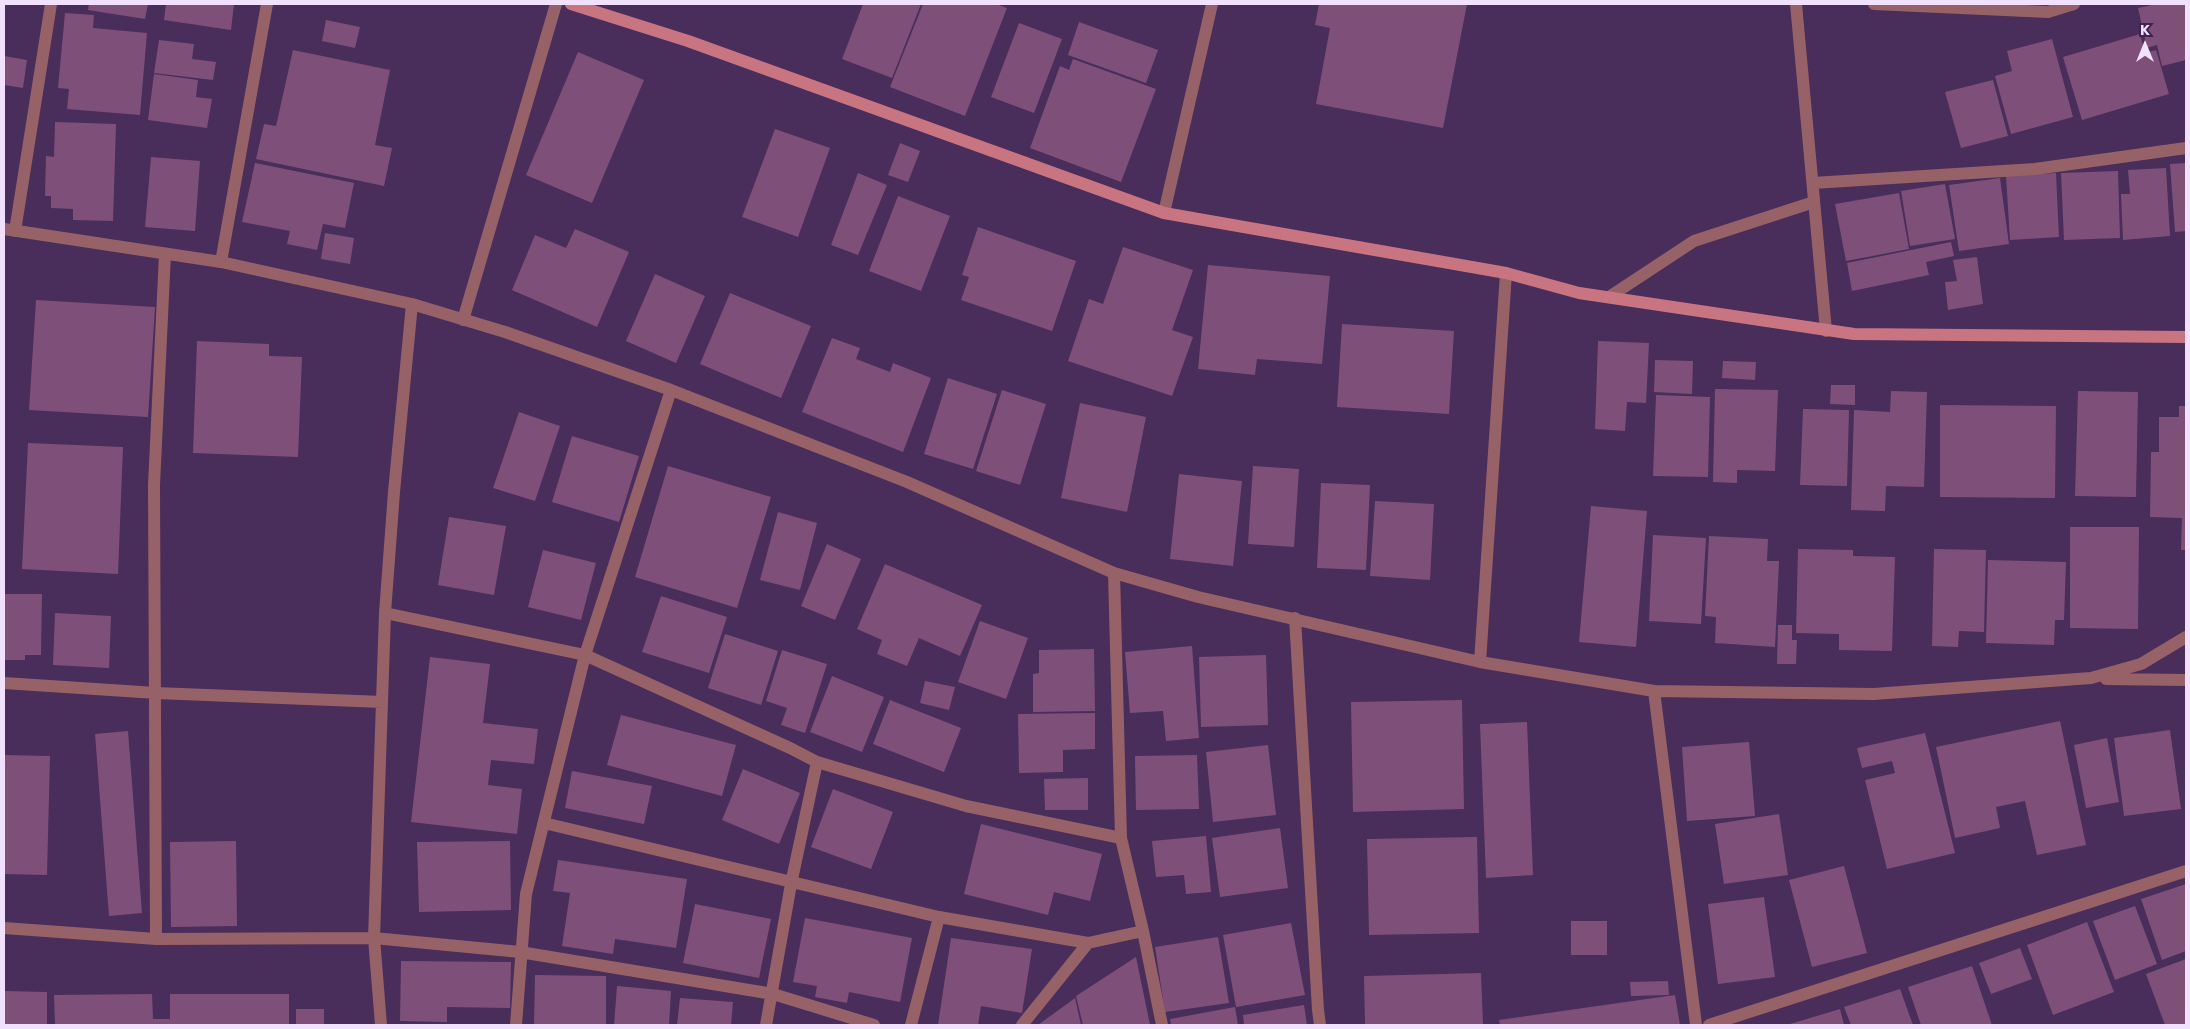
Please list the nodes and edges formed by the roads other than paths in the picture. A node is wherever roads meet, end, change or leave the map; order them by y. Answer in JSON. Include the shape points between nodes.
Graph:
{"nodes":[{"id":1,"x":51,"y":4,"type":"edge"},
{"id":2,"x":266,"y":4,"type":"edge"},
{"id":3,"x":556,"y":4,"type":"edge"},
{"id":4,"x":571,"y":4,"type":"edge"},
{"id":5,"x":1212,"y":4,"type":"edge"},
{"id":6,"x":1796,"y":4,"type":"edge"},
{"id":7,"x":1874,"y":4,"type":"edge"},
{"id":8,"x":2074,"y":4,"type":"edge"},
{"id":9,"x":2048,"y":8,"type":"edge"},
{"id":10,"x":2186,"y":148,"type":"edge"},
{"id":11,"x":1813,"y":184,"type":"junction"},
{"id":12,"x":1814,"y":202,"type":"junction"},
{"id":13,"x":1164,"y":213,"type":"junction"},
{"id":14,"x":9,"y":230,"type":"edge"},
{"id":15,"x":165,"y":254,"type":"junction"},
{"id":16,"x":221,"y":262,"type":"junction"},
{"id":17,"x":1506,"y":273,"type":"junction"},
{"id":18,"x":1609,"y":298,"type":"junction"},
{"id":19,"x":412,"y":304,"type":"junction"},
{"id":20,"x":464,"y":320,"type":"junction"},
{"id":21,"x":1826,"y":331,"type":"junction"},
{"id":22,"x":2186,"y":337,"type":"edge"},
{"id":23,"x":671,"y":390,"type":"junction"},
{"id":24,"x":1114,"y":573,"type":"junction"},
{"id":25,"x":385,"y":613,"type":"junction"},
{"id":26,"x":1295,"y":618,"type":"junction"},
{"id":27,"x":2186,"y":637,"type":"edge"},
{"id":28,"x":585,"y":655,"type":"junction"},
{"id":29,"x":1480,"y":662,"type":"junction"},
{"id":30,"x":2091,"y":678,"type":"junction"},
{"id":31,"x":2186,"y":680,"type":"edge"},
{"id":32,"x":4,"y":683,"type":"edge"},
{"id":33,"x":1654,"y":690,"type":"junction"},
{"id":34,"x":156,"y":693,"type":"junction"},
{"id":35,"x":382,"y":702,"type":"junction"},
{"id":36,"x":817,"y":762,"type":"junction"},
{"id":37,"x":544,"y":823,"type":"junction"},
{"id":38,"x":1121,"y":838,"type":"junction"},
{"id":39,"x":2186,"y":871,"type":"edge"},
{"id":40,"x":792,"y":884,"type":"junction"},
{"id":41,"x":938,"y":917,"type":"junction"},
{"id":42,"x":4,"y":928,"type":"edge"},
{"id":43,"x":1143,"y":931,"type":"junction"},
{"id":44,"x":374,"y":938,"type":"junction"},
{"id":45,"x":156,"y":939,"type":"junction"},
{"id":46,"x":1088,"y":943,"type":"junction"},
{"id":47,"x":520,"y":952,"type":"junction"},
{"id":48,"x":773,"y":994,"type":"junction"},
{"id":49,"x":381,"y":1025,"type":"edge"},
{"id":50,"x":516,"y":1025,"type":"edge"},
{"id":51,"x":766,"y":1025,"type":"edge"},
{"id":52,"x":874,"y":1025,"type":"edge"},
{"id":53,"x":911,"y":1025,"type":"edge"},
{"id":54,"x":1022,"y":1025,"type":"edge"},
{"id":55,"x":1162,"y":1025,"type":"edge"},
{"id":56,"x":1320,"y":1025,"type":"edge"},
{"id":57,"x":1696,"y":1025,"type":"edge"},
{"id":58,"x":1709,"y":1025,"type":"edge"}],
"edges":[{"from":1,"to":14,"type":"street"},
{"from":2,"to":16,"type":"street"},
{"from":3,"to":20,"type":"street"},
{"from":4,"to":13,"type":"street","via":[[688,41]]},
{"from":5,"to":13,"type":"street"},
{"from":6,"to":11,"type":"street"},
{"from":7,"to":9,"type":"street"},
{"from":8,"to":9,"type":"street"},
{"from":10,"to":11,"type":"street","via":[[2035,170]]},
{"from":11,"to":12,"type":"street"},
{"from":12,"to":18,"type":"street","via":[[1694,241]]},
{"from":12,"to":21,"type":"street"},
{"from":13,"to":17,"type":"street"},
{"from":14,"to":15,"type":"street"},
{"from":15,"to":16,"type":"street"},
{"from":15,"to":34,"type":"street","via":[[154,485]]},
{"from":16,"to":19,"type":"street"},
{"from":17,"to":18,"type":"street"},
{"from":17,"to":29,"type":"street"},
{"from":18,"to":21,"type":"street"},
{"from":19,"to":20,"type":"street"},
{"from":19,"to":25,"type":"street"},
{"from":20,"to":23,"type":"street"},
{"from":21,"to":22,"type":"street","via":[[1854,334]]},
{"from":23,"to":24,"type":"street","via":[[907,482]]},
{"from":23,"to":28,"type":"street"},
{"from":24,"to":26,"type":"street","via":[[1198,597]]},
{"from":24,"to":38,"type":"street"},
{"from":25,"to":28,"type":"street"},
{"from":25,"to":35,"type":"street"},
{"from":26,"to":29,"type":"street"},
{"from":26,"to":56,"type":"street"},
{"from":27,"to":30,"type":"street","via":[[2141,664]]},
{"from":28,"to":36,"type":"street"},
{"from":28,"to":37,"type":"street"},
{"from":29,"to":33,"type":"street"},
{"from":30,"to":31,"type":"street"},
{"from":30,"to":33,"type":"street","via":[[1874,694]]},
{"from":32,"to":34,"type":"street"},
{"from":33,"to":57,"type":"street"},
{"from":34,"to":35,"type":"street"},
{"from":34,"to":45,"type":"street"},
{"from":35,"to":44,"type":"street"},
{"from":36,"to":38,"type":"street","via":[[966,806]]},
{"from":36,"to":40,"type":"street"},
{"from":37,"to":40,"type":"street"},
{"from":37,"to":47,"type":"street","via":[[526,894]]},
{"from":38,"to":43,"type":"street"},
{"from":39,"to":58,"type":"street"},
{"from":40,"to":41,"type":"street"},
{"from":40,"to":48,"type":"street"},
{"from":41,"to":46,"type":"street"},
{"from":41,"to":53,"type":"street"},
{"from":42,"to":45,"type":"street"},
{"from":43,"to":46,"type":"street"},
{"from":43,"to":55,"type":"street"},
{"from":44,"to":45,"type":"street"},
{"from":44,"to":47,"type":"street"},
{"from":44,"to":49,"type":"street"},
{"from":46,"to":54,"type":"street"},
{"from":47,"to":48,"type":"street"},
{"from":47,"to":50,"type":"street"},
{"from":48,"to":51,"type":"street"},
{"from":48,"to":52,"type":"street"}]}
